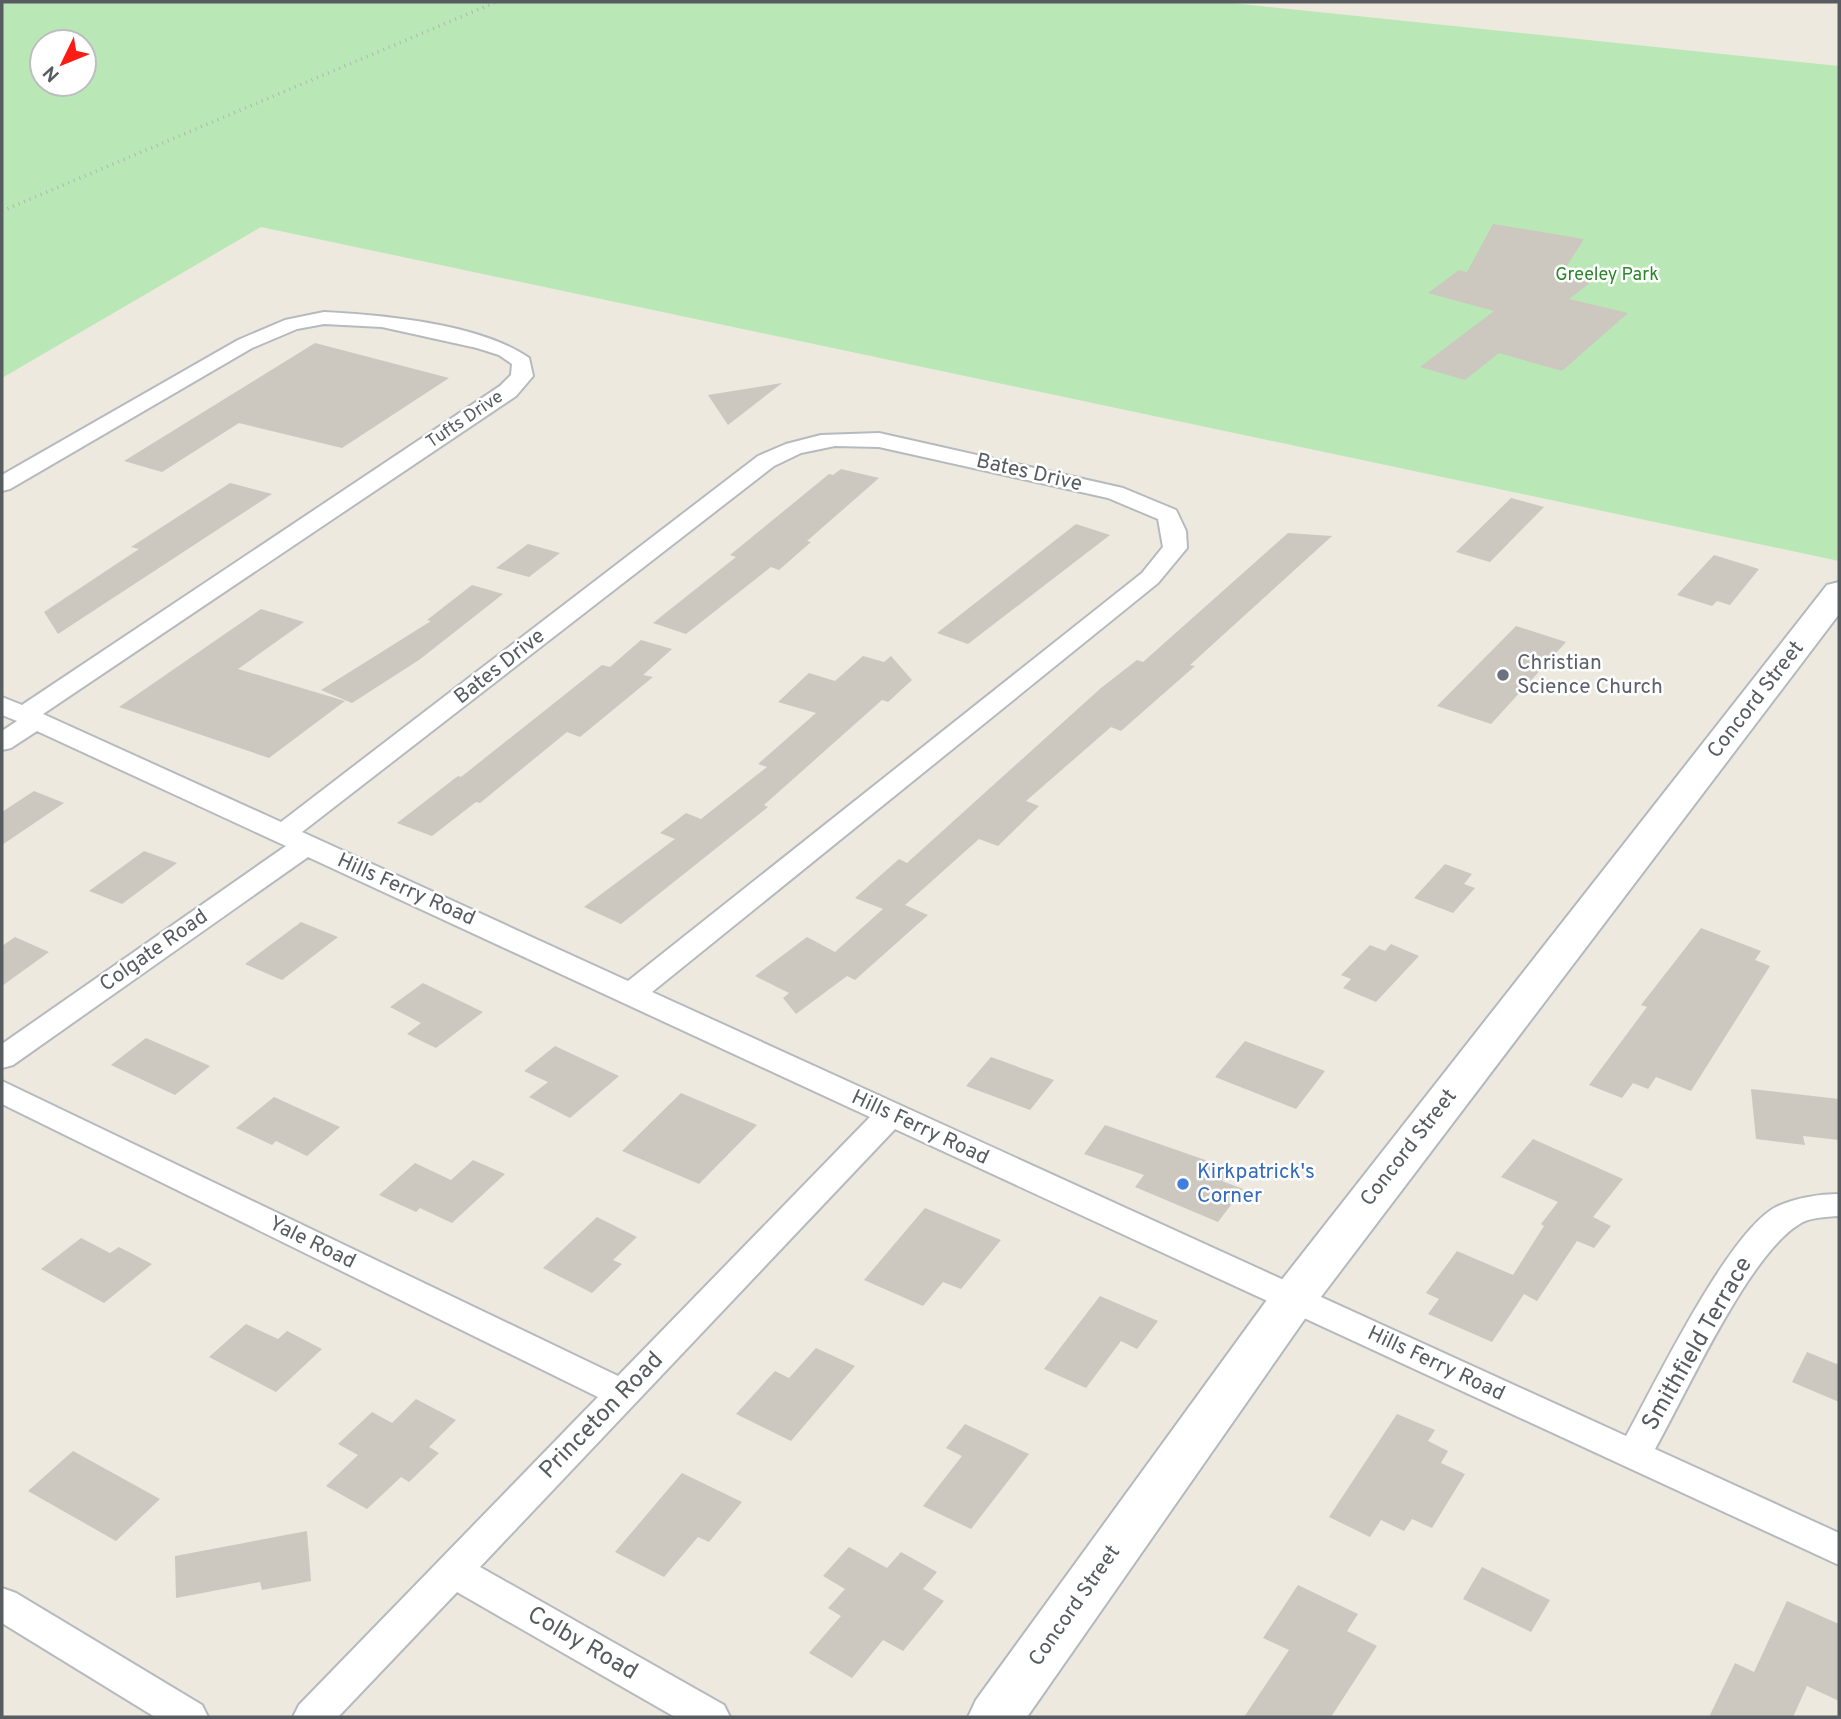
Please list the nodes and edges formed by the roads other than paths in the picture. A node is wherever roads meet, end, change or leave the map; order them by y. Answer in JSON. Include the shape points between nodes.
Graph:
{"nodes":[{"id":1,"x":2,"y":484,"type":"edge"},
{"id":2,"x":1839,"y":592,"type":"edge"},
{"id":3,"x":21,"y":713,"type":"edge"},
{"id":4,"x":2,"y":742,"type":"edge"},
{"id":5,"x":295,"y":840,"type":"junction"},
{"id":6,"x":632,"y":993,"type":"junction"},
{"id":7,"x":2,"y":1058,"type":"edge"},
{"id":8,"x":2,"y":1091,"type":"edge"},
{"id":9,"x":890,"y":1115,"type":"junction"},
{"id":10,"x":1839,"y":1205,"type":"edge"},
{"id":11,"x":1294,"y":1298,"type":"junction"},
{"id":12,"x":622,"y":1394,"type":"junction"},
{"id":13,"x":1634,"y":1455,"type":"junction"},
{"id":14,"x":1839,"y":1550,"type":"edge"},
{"id":15,"x":454,"y":1571,"type":"junction"},
{"id":16,"x":2,"y":1604,"type":"edge"},
{"id":17,"x":188,"y":1717,"type":"edge"},
{"id":18,"x":313,"y":1717,"type":"edge"},
{"id":19,"x":710,"y":1717,"type":"edge"},
{"id":20,"x":996,"y":1717,"type":"edge"}],
"edges":[{"from":1,"to":3,"type":"street","name":"Tufts Drive","via":[[245,344],[292,324],[324,318],[382,321],[483,344],[522,362],[522,376],[508,391]]},
{"from":2,"to":11,"type":"main road","name":"Concord Street"},
{"from":3,"to":4,"type":"street"},
{"from":3,"to":5,"type":"street","name":"Hills Ferry Road"},
{"from":5,"to":6,"type":"street","name":"Hills Ferry Road"},
{"from":5,"to":6,"type":"street","name":"Bates Drive","via":[[766,461],[787,449],[814,440],[879,439],[1115,493],[1168,515],[1175,548],[1150,578]]},
{"from":5,"to":7,"type":"street","name":"Colgate Road"},
{"from":6,"to":9,"type":"street","name":"Hills Ferry Road"},
{"from":8,"to":12,"type":"street","name":"Yale Road"},
{"from":9,"to":11,"type":"street","name":"Hills Ferry Road"},
{"from":9,"to":12,"type":"street","name":"Princeton Road"},
{"from":10,"to":13,"type":"street","name":"Smithfield Terrace","via":[[1788,1215],[1768,1231],[1737,1270]]},
{"from":11,"to":13,"type":"street","name":"Hills Ferry Road"},
{"from":11,"to":20,"type":"main road","name":"Concord Street"},
{"from":12,"to":15,"type":"street","name":"Princeton Road"},
{"from":13,"to":14,"type":"street","name":"Hills Ferry Road"},
{"from":15,"to":18,"type":"street","name":"Princeton Road"},
{"from":15,"to":19,"type":"street","name":"Colby Road"},
{"from":16,"to":17,"type":"street"}]}
